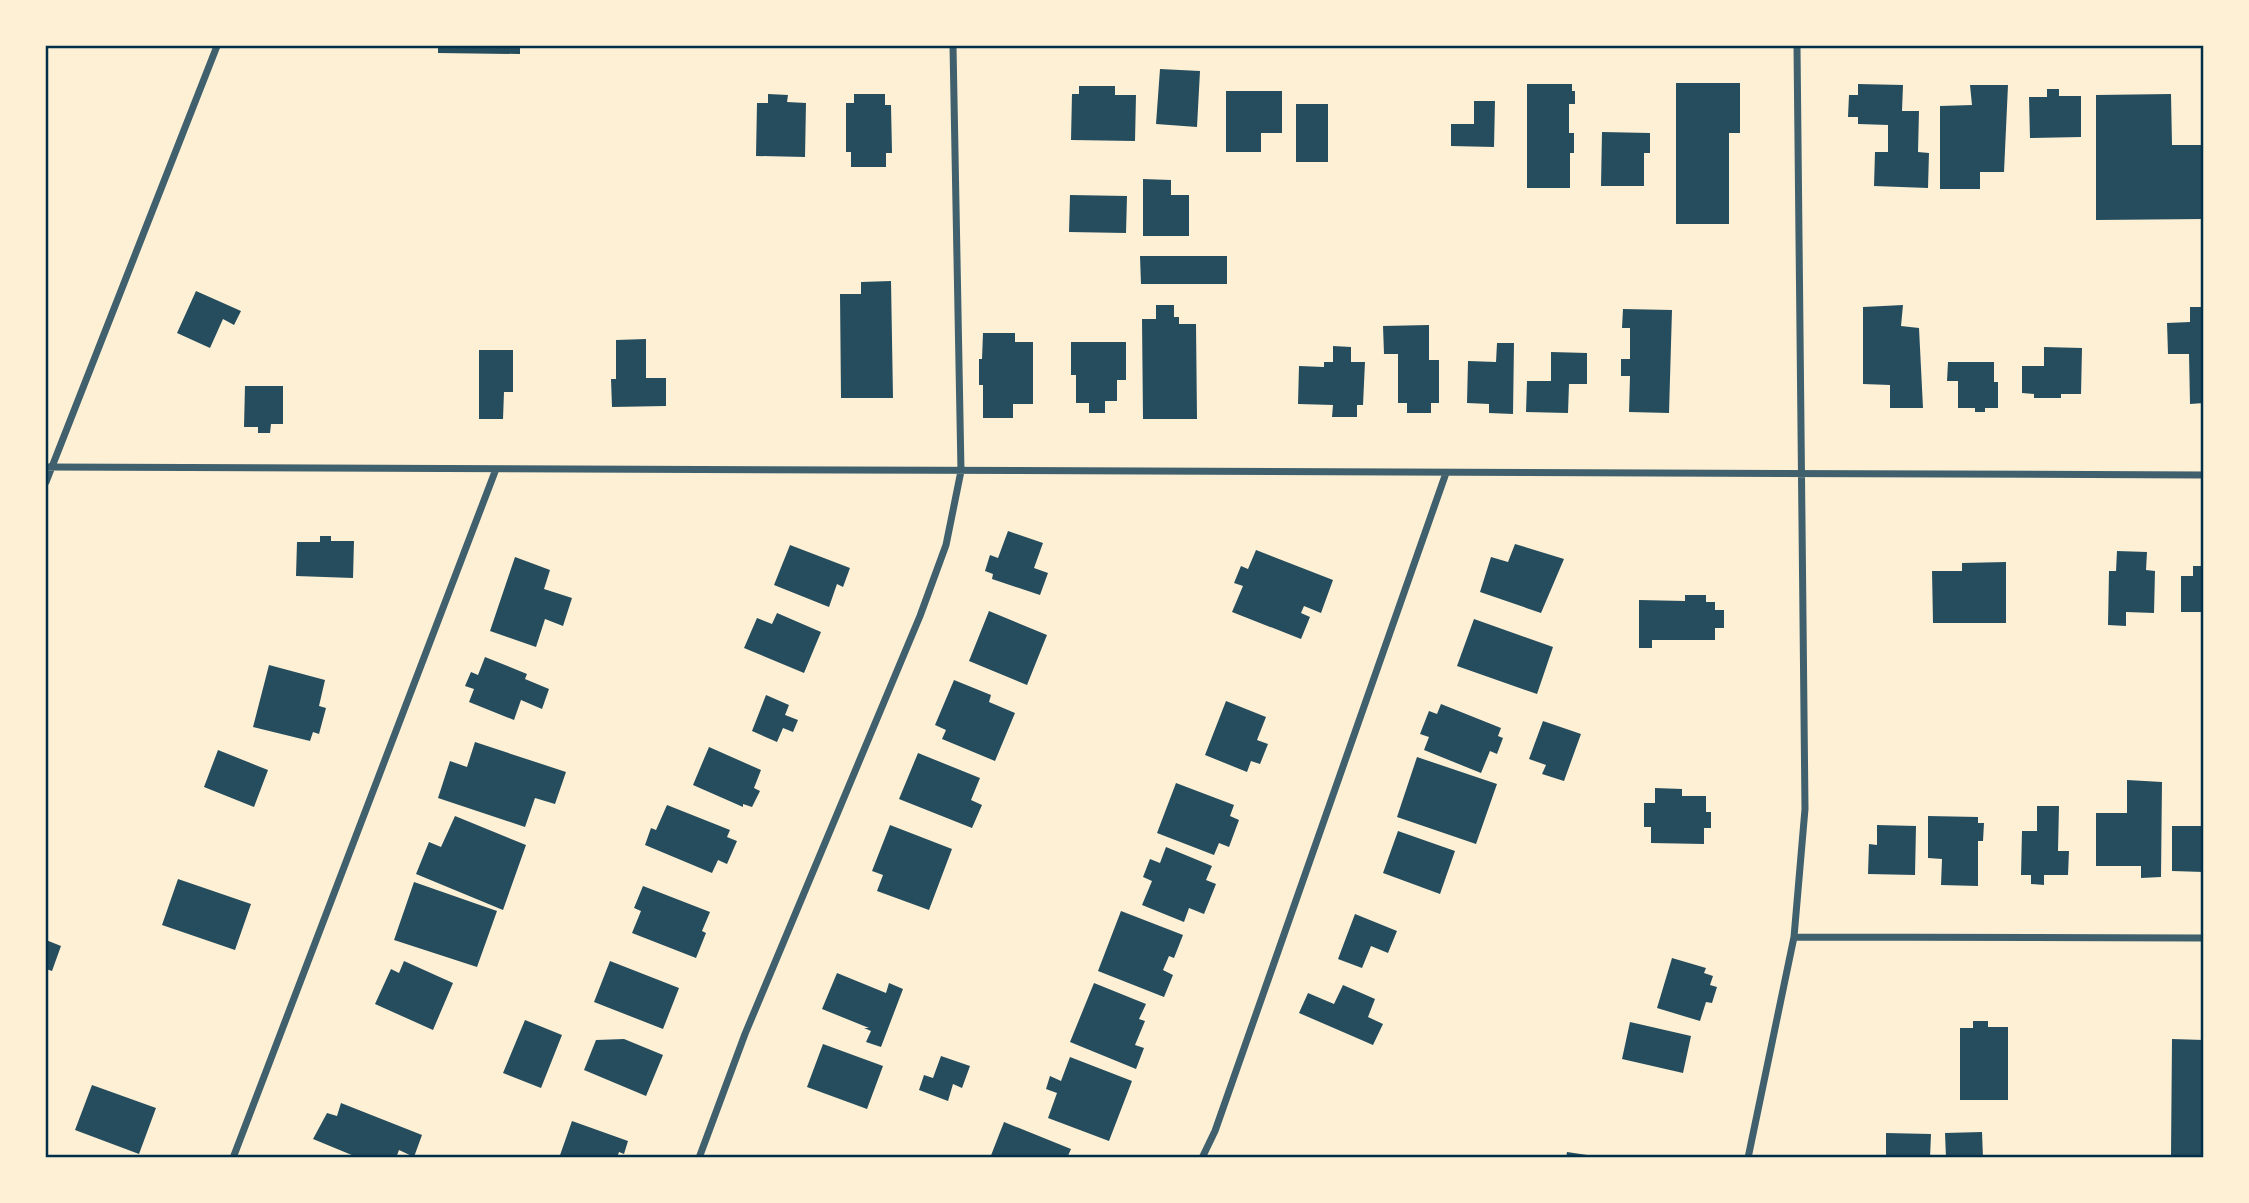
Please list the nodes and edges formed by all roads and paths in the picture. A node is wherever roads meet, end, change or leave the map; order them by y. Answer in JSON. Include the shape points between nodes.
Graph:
{"nodes":[{"id":1,"x":217,"y":46,"type":"edge"},
{"id":2,"x":953,"y":46,"type":"edge"},
{"id":3,"x":1797,"y":46,"type":"edge"},
{"id":4,"x":49,"y":467,"type":"edge"},
{"id":5,"x":496,"y":469,"type":"junction"},
{"id":6,"x":961,"y":471,"type":"junction"},
{"id":7,"x":1446,"y":472,"type":"junction"},
{"id":8,"x":1802,"y":474,"type":"junction"},
{"id":9,"x":2203,"y":475,"type":"edge"},
{"id":10,"x":46,"y":482,"type":"edge"},
{"id":11,"x":1794,"y":937,"type":"junction"},
{"id":12,"x":2203,"y":938,"type":"edge"},
{"id":13,"x":233,"y":1157,"type":"edge"},
{"id":14,"x":699,"y":1157,"type":"edge"},
{"id":15,"x":1202,"y":1157,"type":"edge"},
{"id":16,"x":1748,"y":1157,"type":"edge"}],
"edges":[{"from":1,"to":4,"type":"street"},
{"from":2,"to":6,"type":"street"},
{"from":3,"to":8,"type":"street"},
{"from":4,"to":5,"type":"street"},
{"from":4,"to":10,"type":"street"},
{"from":5,"to":6,"type":"street"},
{"from":5,"to":13,"type":"street"},
{"from":6,"to":7,"type":"street"},
{"from":6,"to":14,"type":"street","via":[[946,545],[920,615],[745,1034]]},
{"from":7,"to":8,"type":"street"},
{"from":7,"to":15,"type":"street","via":[[1215,1131]]},
{"from":8,"to":9,"type":"street"},
{"from":8,"to":11,"type":"street","via":[[1805,809]]},
{"from":11,"to":12,"type":"street"},
{"from":11,"to":16,"type":"street"}]}
